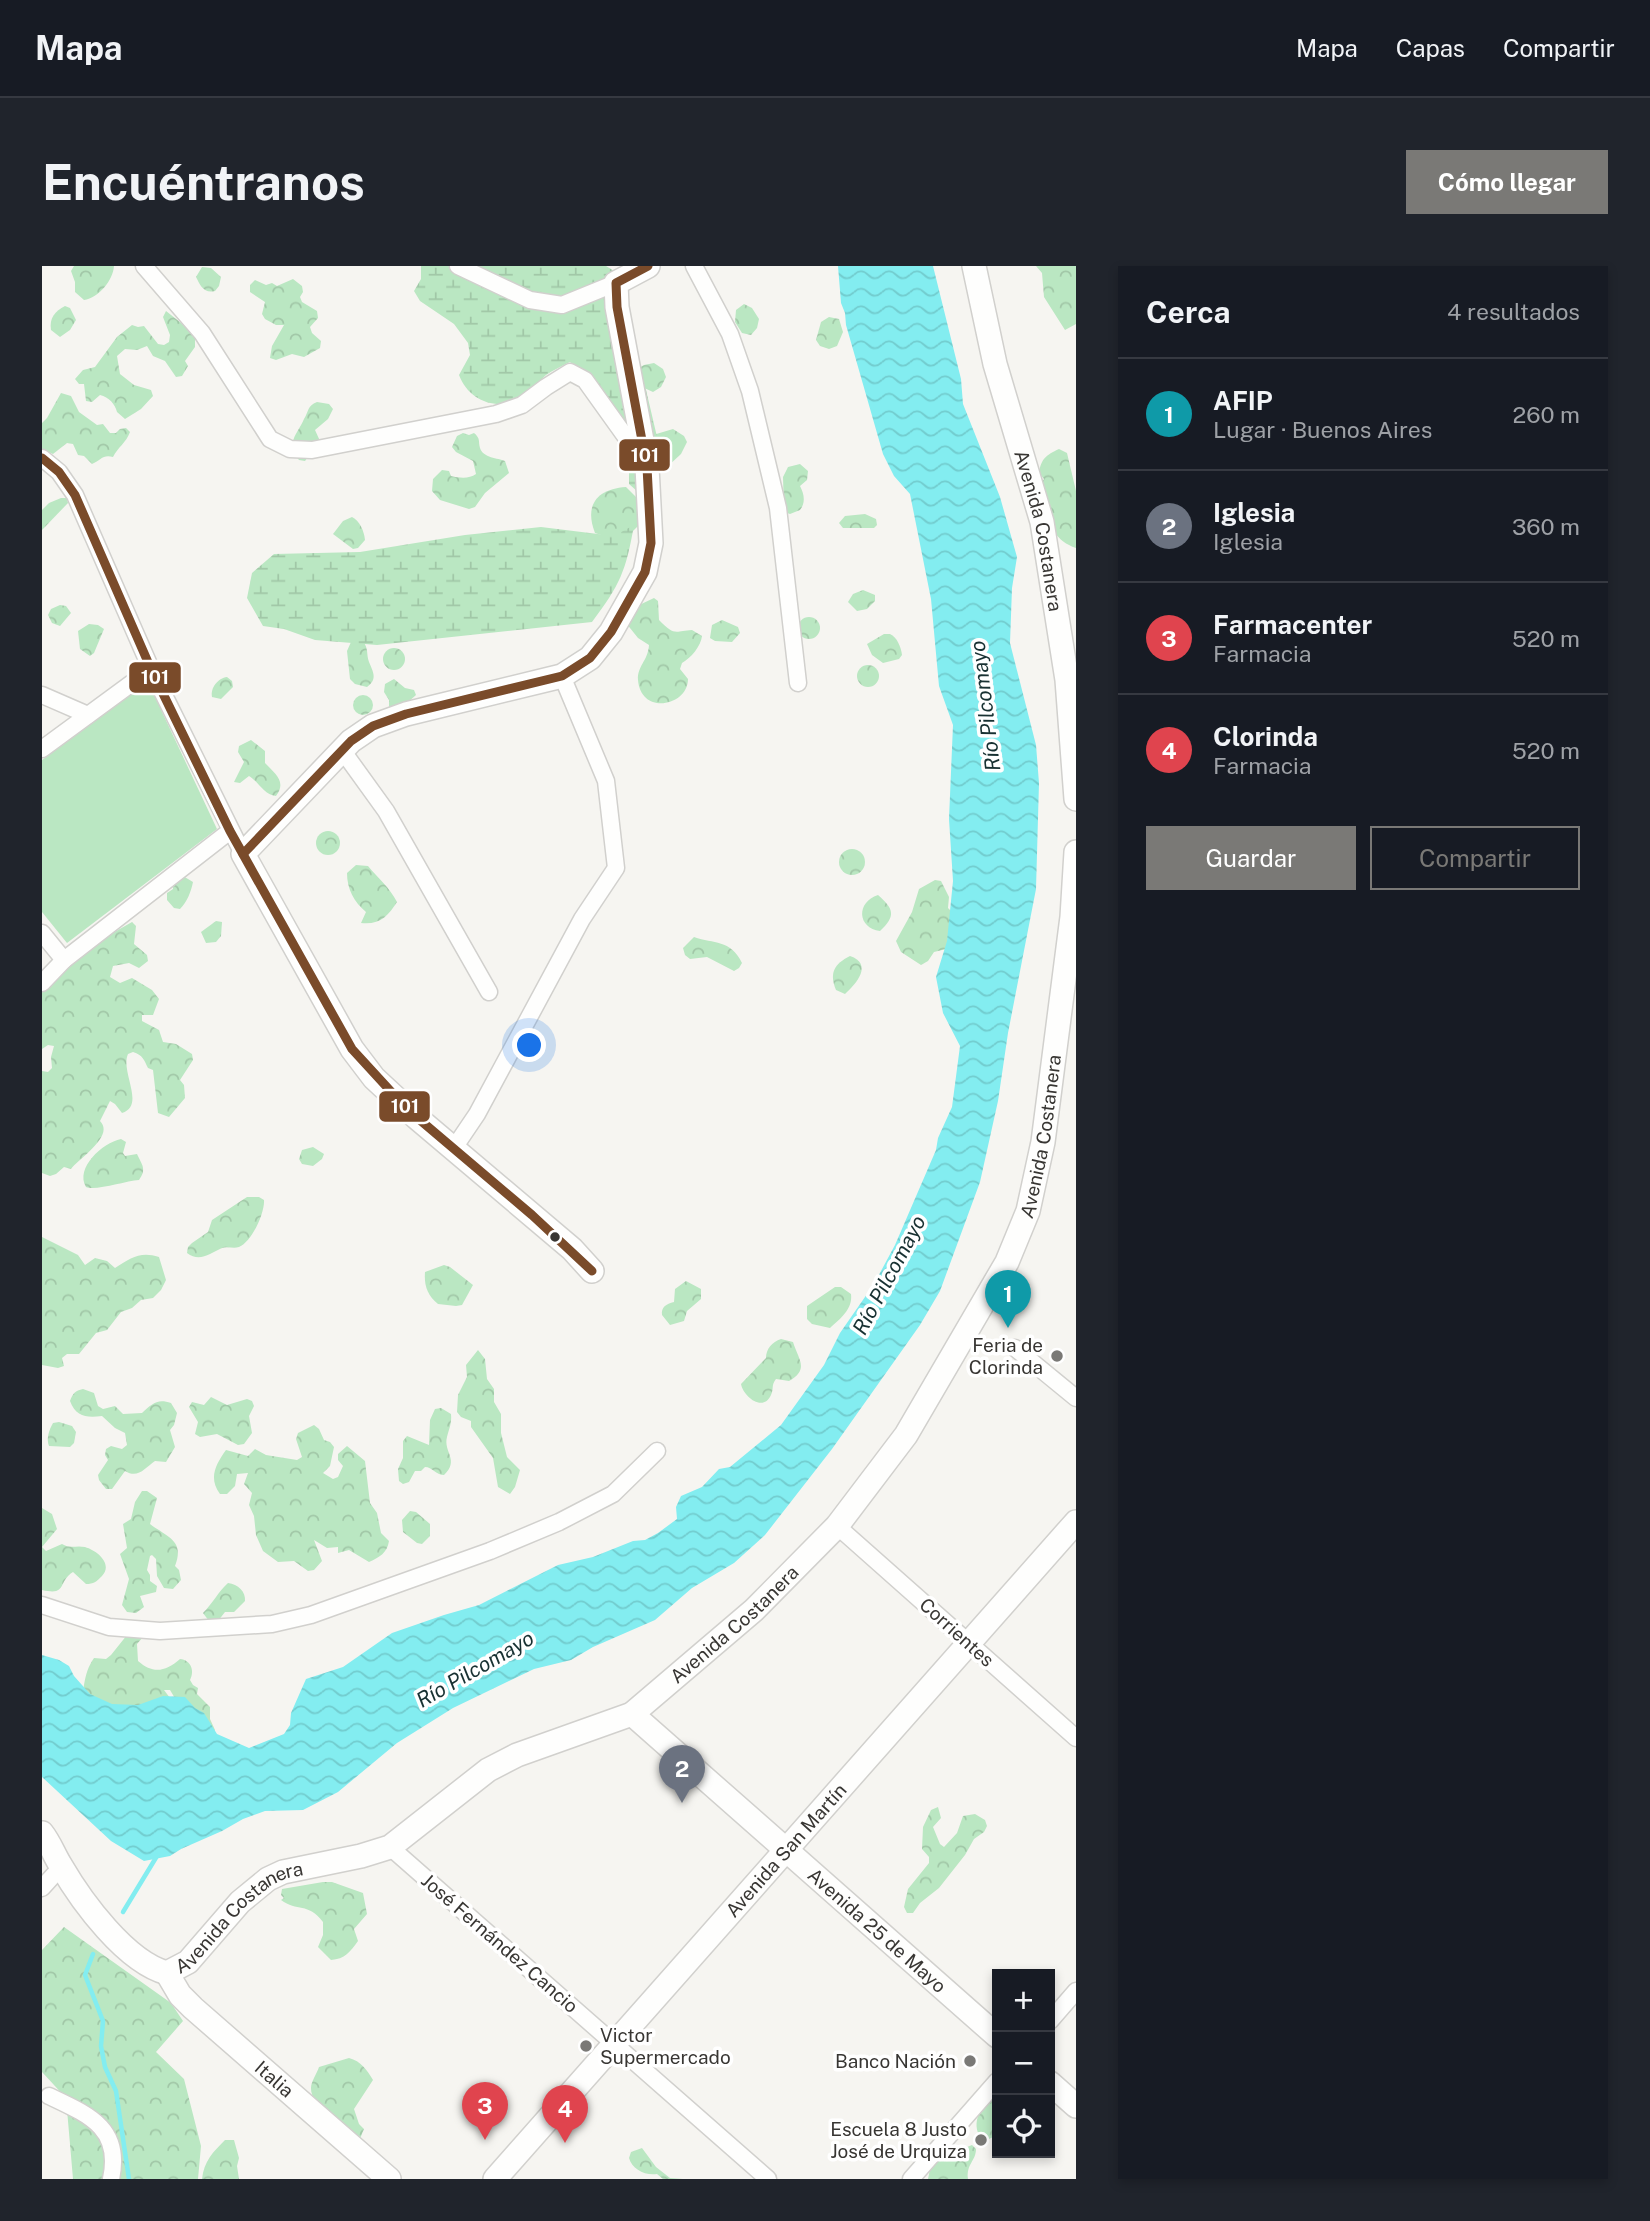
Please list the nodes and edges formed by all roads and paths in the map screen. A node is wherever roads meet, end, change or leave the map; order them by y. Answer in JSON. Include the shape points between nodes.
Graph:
{"nodes":[{"id":1,"x":144,"y":266,"type":"edge"},
{"id":2,"x":458,"y":266,"type":"edge"},
{"id":3,"x":649,"y":266,"type":"edge"},
{"id":4,"x":694,"y":266,"type":"edge"},
{"id":5,"x":974,"y":266,"type":"edge"},
{"id":6,"x":616,"y":283,"type":"junction"},
{"id":7,"x":42,"y":458,"type":"edge"},
{"id":8,"x":647,"y":467,"type":"junction"},
{"id":9,"x":151,"y":668,"type":"junction"},
{"id":10,"x":562,"y":676,"type":"junction"},
{"id":11,"x":798,"y":683,"type":"dead end"},
{"id":12,"x":42,"y":695,"type":"edge"},
{"id":13,"x":88,"y":715,"type":"junction"},
{"id":14,"x":42,"y":749,"type":"edge"},
{"id":15,"x":342,"y":750,"type":"junction"},
{"id":16,"x":1076,"y":799,"type":"edge"},
{"id":17,"x":230,"y":831,"type":"junction"},
{"id":18,"x":1076,"y":852,"type":"edge"},
{"id":19,"x":243,"y":854,"type":"junction"},
{"id":20,"x":42,"y":933,"type":"edge"},
{"id":21,"x":64,"y":960,"type":"junction"},
{"id":22,"x":42,"y":983,"type":"edge"},
{"id":23,"x":489,"y":992,"type":"dead end"},
{"id":24,"x":454,"y":1149,"type":"junction"},
{"id":25,"x":592,"y":1271,"type":"dead end"},
{"id":26,"x":1015,"y":1348,"type":"dead end"},
{"id":27,"x":1076,"y":1398,"type":"edge"},
{"id":28,"x":657,"y":1451,"type":"dead end"},
{"id":29,"x":1076,"y":1522,"type":"edge"},
{"id":30,"x":837,"y":1526,"type":"junction"},
{"id":31,"x":42,"y":1605,"type":"edge"},
{"id":32,"x":969,"y":1643,"type":"junction"},
{"id":33,"x":632,"y":1714,"type":"junction"},
{"id":34,"x":1076,"y":1738,"type":"edge"},
{"id":35,"x":42,"y":1833,"type":"edge"},
{"id":36,"x":390,"y":1847,"type":"junction"},
{"id":37,"x":786,"y":1850,"type":"junction"},
{"id":38,"x":61,"y":1867,"type":"junction"},
{"id":39,"x":42,"y":1888,"type":"edge"},
{"id":40,"x":167,"y":1973,"type":"junction"},
{"id":41,"x":1076,"y":1991,"type":"edge"},
{"id":42,"x":1055,"y":2015,"type":"edge"},
{"id":43,"x":992,"y":2032,"type":"edge"},
{"id":44,"x":614,"y":2044,"type":"junction"},
{"id":45,"x":992,"y":2087,"type":"edge"},
{"id":46,"x":1055,"y":2087,"type":"edge"},
{"id":47,"x":49,"y":2096,"type":"dead end"},
{"id":48,"x":1076,"y":2106,"type":"edge"},
{"id":49,"x":111,"y":2179,"type":"edge"},
{"id":50,"x":389,"y":2179,"type":"edge"},
{"id":51,"x":495,"y":2179,"type":"edge"},
{"id":52,"x":768,"y":2179,"type":"edge"},
{"id":53,"x":911,"y":2179,"type":"edge"}],
"edges":[{"from":1,"to":8,"type":"street","via":[[202,333],[270,439],[290,449],[312,450],[496,414],[522,405],[570,372],[585,380]]},
{"from":2,"to":6,"type":"street","via":[[530,300],[562,305]]},
{"from":3,"to":6,"type":"street"},
{"from":4,"to":11,"type":"street","via":[[730,334],[750,391],[778,508]]},
{"from":5,"to":16,"type":"street","name":"Avenida Costanera","via":[[995,364],[1042,522],[1067,680]]},
{"from":6,"to":8,"type":"street"},
{"from":7,"to":9,"type":"street","via":[[60,472],[75,495]]},
{"from":8,"to":10,"type":"street","via":[[651,543],[645,572],[611,632],[590,657]]},
{"from":9,"to":13,"type":"street"},
{"from":9,"to":17,"type":"street"},
{"from":10,"to":15,"type":"street","via":[[406,714],[373,726]]},
{"from":10,"to":24,"type":"street","via":[[606,781],[616,868],[582,919]]},
{"from":12,"to":13,"type":"street"},
{"from":13,"to":14,"type":"street"},
{"from":15,"to":19,"type":"street"},
{"from":15,"to":23,"type":"street","via":[[387,811]]},
{"from":17,"to":19,"type":"street"},
{"from":17,"to":21,"type":"street"},
{"from":18,"to":30,"type":"street","name":"Avenida Costanera","via":[[1043,1142],[1028,1210],[1007,1262],[906,1435]]},
{"from":19,"to":24,"type":"street","via":[[352,1049],[374,1078]]},
{"from":20,"to":21,"type":"street"},
{"from":21,"to":22,"type":"street"},
{"from":24,"to":25,"type":"street"},
{"from":26,"to":27,"type":"street"},
{"from":28,"to":31,"type":"street","via":[[613,1494],[559,1522],[311,1615],[272,1624],[160,1631],[109,1627]]},
{"from":29,"to":32,"type":"street","name":"Avenida San Martín"},
{"from":30,"to":32,"type":"street","name":"Corrientes"},
{"from":30,"to":33,"type":"street","name":"Avenida Costanera","via":[[754,1610]]},
{"from":32,"to":34,"type":"street","name":"Corrientes"},
{"from":32,"to":37,"type":"street","name":"Avenida San Martín"},
{"from":33,"to":36,"type":"street","name":"Avenida Costanera","via":[[488,1770]]},
{"from":33,"to":37,"type":"street","name":"Avenida 25 de Mayo"},
{"from":35,"to":38,"type":"street","name":"Avenida Costanera"},
{"from":36,"to":40,"type":"street","name":"Avenida Costanera","via":[[268,1879],[240,1902],[188,1962]]},
{"from":36,"to":44,"type":"street","name":"José Fernández Cancio"},
{"from":37,"to":43,"type":"street","name":"Avenida 25 de Mayo"},
{"from":37,"to":44,"type":"street","name":"Avenida San Martín"},
{"from":38,"to":39,"type":"street"},
{"from":38,"to":40,"type":"street","name":"Avenida Costanera","via":[[106,1930],[143,1963]]},
{"from":40,"to":50,"type":"street","name":"Italia","via":[[193,2008]]},
{"from":41,"to":42,"type":"street"},
{"from":44,"to":51,"type":"street","name":"Avenida San Martín"},
{"from":44,"to":52,"type":"street","name":"José Fernández Cancio"},
{"from":45,"to":53,"type":"street"},
{"from":46,"to":48,"type":"street"},
{"from":47,"to":49,"type":"street","via":[[91,2118],[108,2136],[113,2155]]}]}
